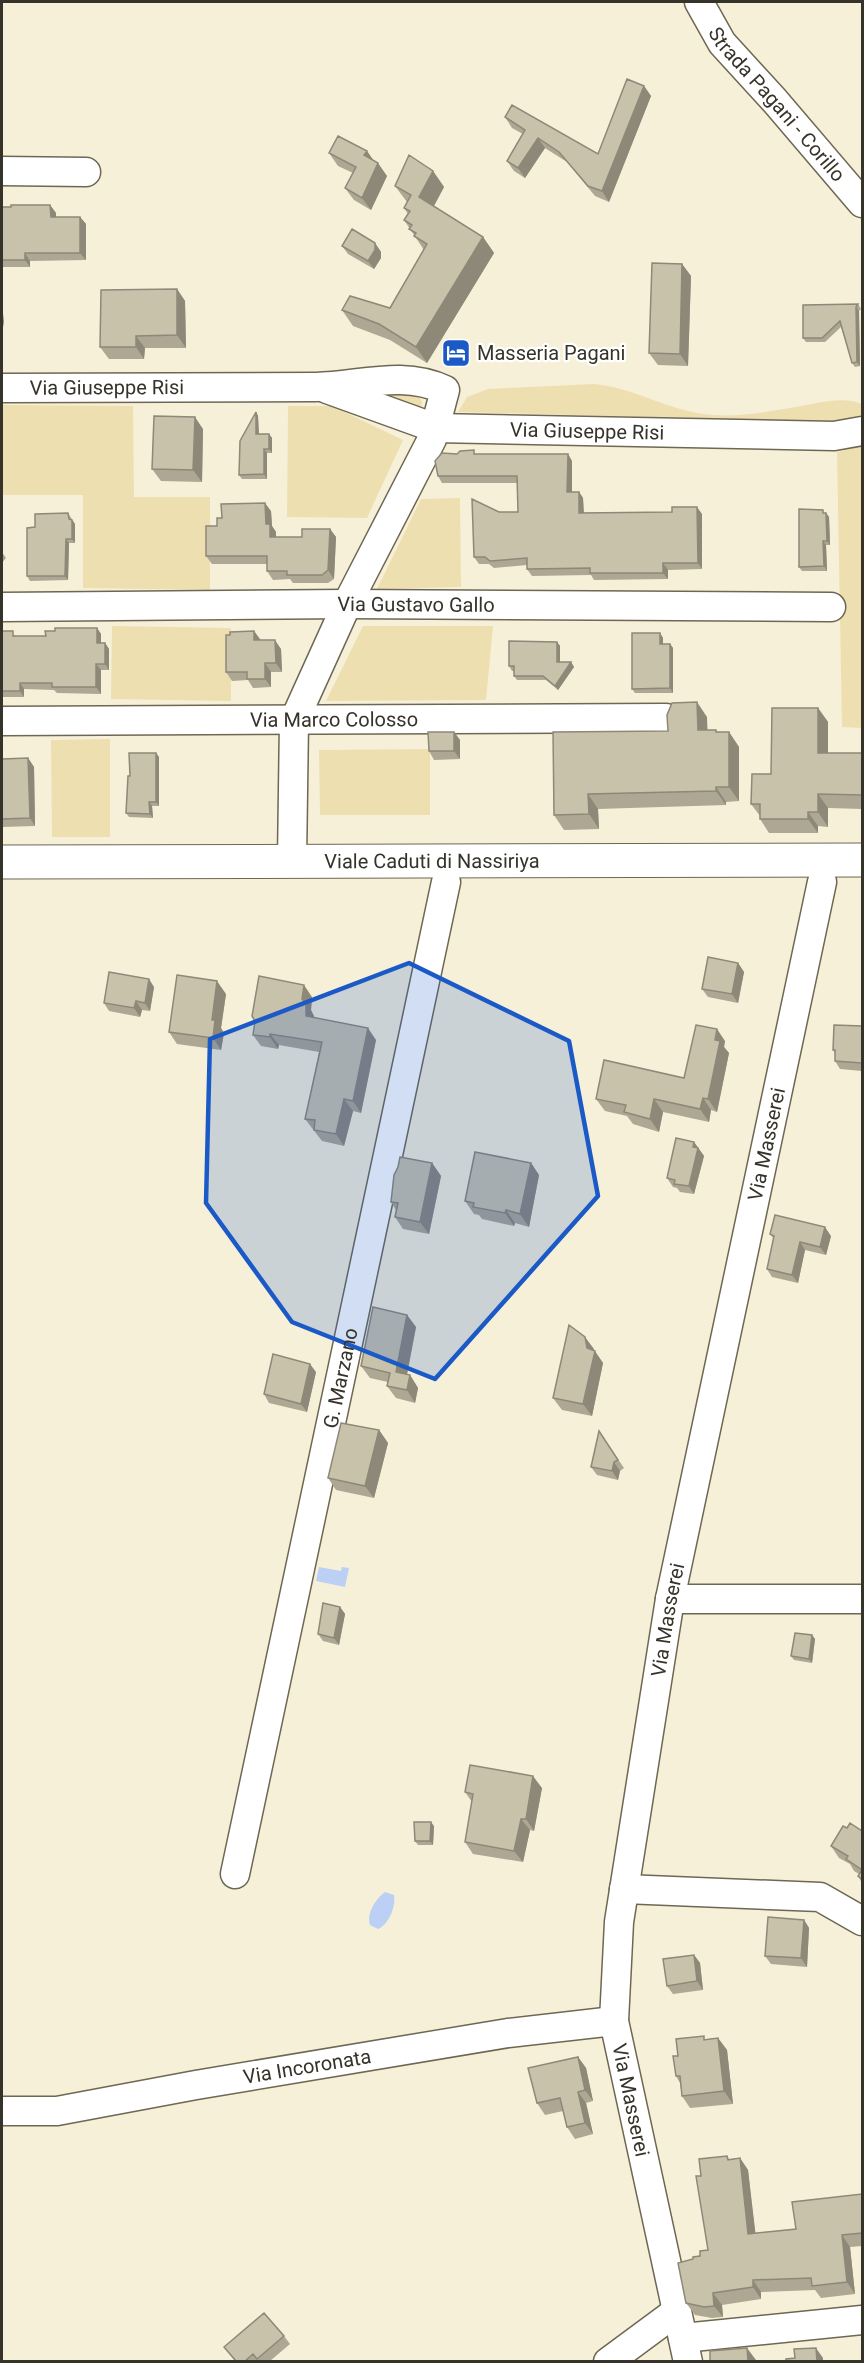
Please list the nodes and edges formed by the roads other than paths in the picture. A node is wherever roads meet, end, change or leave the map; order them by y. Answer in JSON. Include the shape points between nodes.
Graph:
{"nodes":[{"id":1,"x":699,"y":2,"type":"edge"},
{"id":2,"x":2,"y":171,"type":"edge"},
{"id":3,"x":86,"y":172,"type":"dead end"},
{"id":4,"x":862,"y":203,"type":"edge"},
{"id":5,"x":320,"y":387,"type":"junction"},
{"id":6,"x":2,"y":388,"type":"edge"},
{"id":7,"x":435,"y":428,"type":"junction"},
{"id":8,"x":862,"y":431,"type":"edge"},
{"id":9,"x":347,"y":604,"type":"junction"},
{"id":10,"x":2,"y":607,"type":"edge"},
{"id":11,"x":831,"y":607,"type":"dead end"},
{"id":12,"x":666,"y":718,"type":"edge"},
{"id":13,"x":2,"y":721,"type":"edge"},
{"id":14,"x":294,"y":721,"type":"junction"},
{"id":15,"x":862,"y":860,"type":"edge"},
{"id":16,"x":292,"y":861,"type":"junction"},
{"id":17,"x":2,"y":862,"type":"edge"},
{"id":18,"x":862,"y":881,"type":"edge"},
{"id":19,"x":446,"y":882,"type":"junction"},
{"id":20,"x":822,"y":882,"type":"junction"},
{"id":21,"x":2,"y":883,"type":"edge"},
{"id":22,"x":670,"y":1599,"type":"junction"},
{"id":23,"x":862,"y":1599,"type":"edge"},
{"id":24,"x":235,"y":1874,"type":"dead end"},
{"id":25,"x":624,"y":1889,"type":"junction"},
{"id":26,"x":862,"y":1921,"type":"edge"},
{"id":27,"x":614,"y":2021,"type":"junction"},
{"id":28,"x":2,"y":2111,"type":"edge"},
{"id":29,"x":677,"y":2311,"type":"junction"},
{"id":30,"x":862,"y":2320,"type":"edge"},
{"id":31,"x":685,"y":2350,"type":"edge"},
{"id":32,"x":608,"y":2361,"type":"edge"}],
"edges":[{"from":1,"to":4,"type":"street","name":"Strada Pagani - Corillo","via":[[722,44]]},
{"from":2,"to":3,"type":"street"},
{"from":5,"to":6,"type":"street","name":"Via Giuseppe Risi"},
{"from":5,"to":7,"type":"street","name":"Via Giuseppe Risi"},
{"from":5,"to":7,"type":"street","name":"Via Giuseppe Risi","via":[[405,379],[430,383],[445,390]]},
{"from":7,"to":8,"type":"street","name":"Via Giuseppe Risi","via":[[834,436]]},
{"from":7,"to":9,"type":"street"},
{"from":9,"to":10,"type":"street","name":"Via Gustavo Gallo"},
{"from":9,"to":11,"type":"street","name":"Via Gustavo Gallo"},
{"from":9,"to":14,"type":"street"},
{"from":12,"to":14,"type":"street","name":"Via Marco Colosso"},
{"from":13,"to":14,"type":"street","name":"Via Marco Colosso"},
{"from":14,"to":16,"type":"street"},
{"from":15,"to":16,"type":"main road","name":"Viale Caduti di Nassiriya"},
{"from":16,"to":17,"type":"main road","name":"Viale Caduti di Nassiriya"},
{"from":18,"to":20,"type":"main road","name":"Viale Caduti di Nassiriya"},
{"from":19,"to":20,"type":"main road","name":"Viale Caduti di Nassiriya"},
{"from":19,"to":21,"type":"main road","name":"Viale Caduti di Nassiriya"},
{"from":19,"to":24,"type":"street","name":"G. Marzano"},
{"from":20,"to":22,"type":"street","name":"Via Masserei"},
{"from":22,"to":23,"type":"street"},
{"from":22,"to":25,"type":"street","name":"Via Masserei"},
{"from":25,"to":26,"type":"street","via":[[820,1897]]},
{"from":25,"to":27,"type":"street","name":"Via Masserei"},
{"from":27,"to":28,"type":"street","name":"Via Incoronata","via":[[508,2033],[57,2111]]},
{"from":27,"to":29,"type":"street","name":"Via Masserei"},
{"from":29,"to":31,"type":"street","name":"Via Masserei"},
{"from":29,"to":32,"type":"street"},
{"from":30,"to":31,"type":"street"}]}
